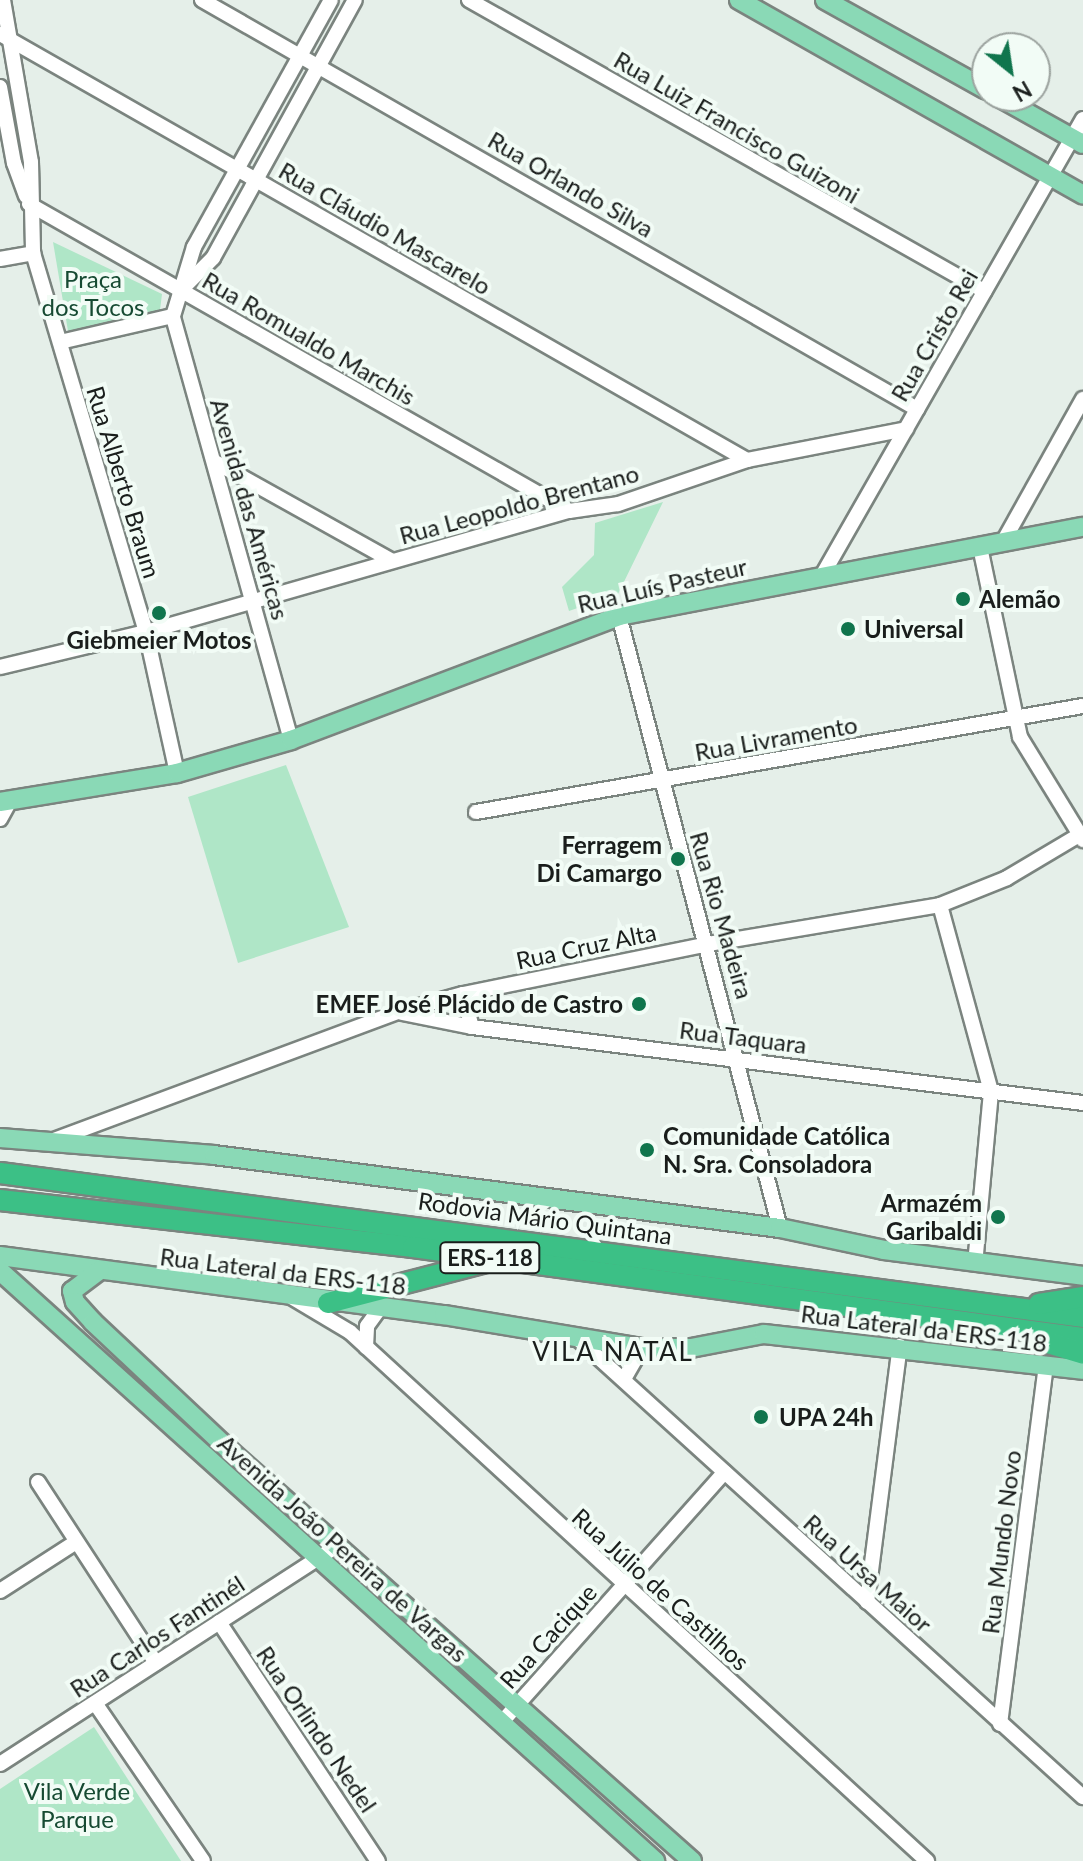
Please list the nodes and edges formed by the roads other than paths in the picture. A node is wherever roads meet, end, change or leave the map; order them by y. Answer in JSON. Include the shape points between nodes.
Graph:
{"nodes":[{"id":1,"x":3,"y":0,"type":"edge"},
{"id":2,"x":202,"y":0,"type":"edge"},
{"id":3,"x":331,"y":0,"type":"edge"},
{"id":4,"x":355,"y":0,"type":"edge"},
{"id":5,"x":469,"y":0,"type":"edge"},
{"id":6,"x":739,"y":0,"type":"edge"},
{"id":7,"x":825,"y":0,"type":"edge"},
{"id":8,"x":4,"y":36,"type":"edge"},
{"id":9,"x":301,"y":55,"type":"junction"},
{"id":10,"x":321,"y":66,"type":"junction"},
{"id":11,"x":971,"y":81,"type":"edge"},
{"id":12,"x":0,"y":87,"type":"edge"},
{"id":13,"x":1025,"y":112,"type":"edge"},
{"id":14,"x":1083,"y":119,"type":"edge"},
{"id":15,"x":1077,"y":141,"type":"edge"},
{"id":16,"x":238,"y":169,"type":"junction"},
{"id":17,"x":1050,"y":176,"type":"junction"},
{"id":18,"x":257,"y":180,"type":"junction"},
{"id":19,"x":1083,"y":195,"type":"edge"},
{"id":20,"x":29,"y":204,"type":"junction"},
{"id":21,"x":33,"y":253,"type":"junction"},
{"id":22,"x":0,"y":259,"type":"edge"},
{"id":23,"x":181,"y":291,"type":"junction"},
{"id":24,"x":984,"y":291,"type":"junction"},
{"id":25,"x":173,"y":316,"type":"junction"},
{"id":26,"x":60,"y":342,"type":"junction"},
{"id":27,"x":1083,"y":399,"type":"edge"},
{"id":28,"x":917,"y":409,"type":"junction"},
{"id":29,"x":906,"y":429,"type":"junction"},
{"id":30,"x":747,"y":460,"type":"junction"},
{"id":31,"x":215,"y":462,"type":"junction"},
{"id":32,"x":569,"y":511,"type":"junction"},
{"id":33,"x":1083,"y":527,"type":"edge"},
{"id":34,"x":1003,"y":542,"type":"junction"},
{"id":35,"x":980,"y":547,"type":"junction"},
{"id":36,"x":390,"y":560,"type":"junction"},
{"id":37,"x":823,"y":574,"type":"junction"},
{"id":38,"x":254,"y":603,"type":"junction"},
{"id":39,"x":619,"y":616,"type":"junction"},
{"id":40,"x":146,"y":632,"type":"junction"},
{"id":41,"x":0,"y":667,"type":"edge"},
{"id":42,"x":1083,"y":706,"type":"edge"},
{"id":43,"x":1014,"y":719,"type":"junction"},
{"id":44,"x":291,"y":740,"type":"junction"},
{"id":45,"x":177,"y":773,"type":"junction"},
{"id":46,"x":661,"y":781,"type":"junction"},
{"id":47,"x":5,"y":802,"type":"edge"},
{"id":48,"x":476,"y":812,"type":"dead end"},
{"id":49,"x":0,"y":819,"type":"edge"},
{"id":50,"x":1081,"y":837,"type":"edge"},
{"id":51,"x":940,"y":905,"type":"junction"},
{"id":52,"x":708,"y":944,"type":"junction"},
{"id":53,"x":463,"y":994,"type":"junction"},
{"id":54,"x":398,"y":1012,"type":"junction"},
{"id":55,"x":472,"y":1027,"type":"junction"},
{"id":56,"x":738,"y":1057,"type":"junction"},
{"id":57,"x":991,"y":1092,"type":"junction"},
{"id":58,"x":1083,"y":1103,"type":"edge"},
{"id":59,"x":103,"y":1120,"type":"junction"},
{"id":60,"x":0,"y":1138,"type":"edge"},
{"id":61,"x":44,"y":1144,"type":"junction"},
{"id":62,"x":100,"y":1148,"type":"junction"},
{"id":63,"x":0,"y":1173,"type":"edge"},
{"id":64,"x":0,"y":1200,"type":"edge"},
{"id":65,"x":780,"y":1228,"type":"junction"},
{"id":66,"x":0,"y":1256,"type":"edge"},
{"id":67,"x":498,"y":1259,"type":"junction"},
{"id":68,"x":975,"y":1263,"type":"junction"},
{"id":69,"x":100,"y":1270,"type":"junction"},
{"id":70,"x":0,"y":1271,"type":"edge"},
{"id":71,"x":1083,"y":1276,"type":"edge"},
{"id":72,"x":72,"y":1295,"type":"junction"},
{"id":73,"x":1083,"y":1297,"type":"edge"},
{"id":74,"x":292,"y":1298,"type":"junction"},
{"id":75,"x":328,"y":1303,"type":"junction"},
{"id":76,"x":380,"y":1308,"type":"junction"},
{"id":77,"x":1020,"y":1308,"type":"junction"},
{"id":78,"x":48,"y":1314,"type":"junction"},
{"id":79,"x":1083,"y":1317,"type":"edge"},
{"id":80,"x":980,"y":1321,"type":"junction"},
{"id":81,"x":1083,"y":1338,"type":"edge"},
{"id":82,"x":578,"y":1339,"type":"junction"},
{"id":83,"x":900,"y":1346,"type":"junction"},
{"id":84,"x":366,"y":1347,"type":"junction"},
{"id":85,"x":642,"y":1348,"type":"junction"},
{"id":86,"x":1083,"y":1354,"type":"edge"},
{"id":87,"x":1046,"y":1366,"type":"junction"},
{"id":88,"x":1083,"y":1370,"type":"edge"},
{"id":89,"x":624,"y":1379,"type":"junction"},
{"id":90,"x":227,"y":1448,"type":"junction"},
{"id":91,"x":212,"y":1462,"type":"junction"},
{"id":92,"x":725,"y":1472,"type":"junction"},
{"id":93,"x":38,"y":1482,"type":"dead end"},
{"id":94,"x":76,"y":1542,"type":"junction"},
{"id":95,"x":338,"y":1545,"type":"junction"},
{"id":96,"x":318,"y":1558,"type":"junction"},
{"id":97,"x":624,"y":1585,"type":"junction"},
{"id":98,"x":0,"y":1591,"type":"edge"},
{"id":99,"x":867,"y":1602,"type":"junction"},
{"id":100,"x":219,"y":1622,"type":"junction"},
{"id":101,"x":156,"y":1663,"type":"junction"},
{"id":102,"x":95,"y":1703,"type":"junction"},
{"id":103,"x":516,"y":1705,"type":"junction"},
{"id":104,"x":501,"y":1723,"type":"junction"},
{"id":105,"x":1000,"y":1724,"type":"junction"},
{"id":106,"x":0,"y":1764,"type":"edge"},
{"id":107,"x":1083,"y":1797,"type":"edge"},
{"id":108,"x":203,"y":1861,"type":"edge"},
{"id":109,"x":378,"y":1861,"type":"edge"},
{"id":110,"x":655,"y":1861,"type":"edge"},
{"id":111,"x":692,"y":1861,"type":"edge"},
{"id":112,"x":927,"y":1861,"type":"edge"}],
"edges":[{"from":1,"to":8,"type":"street"},
{"from":2,"to":9,"type":"street","name":"Rua Orlando Silva"},
{"from":3,"to":9,"type":"street"},
{"from":4,"to":10,"type":"street"},
{"from":5,"to":24,"type":"street","name":"Rua Luiz Francisco Guizoni"},
{"from":6,"to":17,"type":"main road"},
{"from":7,"to":11,"type":"main road"},
{"from":8,"to":16,"type":"street","name":"Rua Cláudio Mascarelo"},
{"from":8,"to":20,"type":"street","via":[[31,162]]},
{"from":9,"to":10,"type":"street","name":"Rua Orlando Silva"},
{"from":9,"to":16,"type":"street"},
{"from":10,"to":18,"type":"street"},
{"from":10,"to":28,"type":"street","name":"Rua Orlando Silva"},
{"from":12,"to":20,"type":"street","via":[[14,163]]},
{"from":13,"to":15,"type":"main road"},
{"from":14,"to":15,"type":"street","name":"Rua Cristo Rei"},
{"from":15,"to":17,"type":"street","name":"Rua Cristo Rei"},
{"from":16,"to":18,"type":"street","name":"Rua Cláudio Mascarelo"},
{"from":16,"to":23,"type":"street","via":[[194,247]]},
{"from":17,"to":19,"type":"main road"},
{"from":17,"to":24,"type":"street","name":"Rua Cristo Rei"},
{"from":18,"to":23,"type":"street","via":[[213,258]]},
{"from":18,"to":30,"type":"street","name":"Rua Cláudio Mascarelo"},
{"from":20,"to":21,"type":"street","name":"Rua Alberto Braum"},
{"from":20,"to":23,"type":"street","name":"Rua Romualdo Marchis"},
{"from":21,"to":22,"type":"street"},
{"from":21,"to":26,"type":"street","name":"Rua Alberto Braum"},
{"from":23,"to":25,"type":"street"},
{"from":23,"to":32,"type":"street","name":"Rua Romualdo Marchis"},
{"from":24,"to":28,"type":"street","name":"Rua Cristo Rei"},
{"from":25,"to":26,"type":"street"},
{"from":25,"to":31,"type":"street","name":"Avenida das Américas"},
{"from":26,"to":40,"type":"street","name":"Rua Alberto Braum"},
{"from":27,"to":34,"type":"street"},
{"from":28,"to":29,"type":"street","name":"Rua Cristo Rei"},
{"from":29,"to":30,"type":"street","name":"Rua Leopoldo Brentano"},
{"from":29,"to":37,"type":"street","name":"Rua Cristo Rei"},
{"from":30,"to":32,"type":"street","name":"Rua Leopoldo Brentano","via":[[618,504]]},
{"from":31,"to":36,"type":"street"},
{"from":31,"to":38,"type":"street","name":"Avenida das Américas"},
{"from":32,"to":36,"type":"street","name":"Rua Leopoldo Brentano"},
{"from":33,"to":34,"type":"main road","name":"Rua Luís Pasteur"},
{"from":34,"to":35,"type":"main road","name":"Rua Luís Pasteur"},
{"from":35,"to":37,"type":"main road","name":"Rua Luís Pasteur"},
{"from":35,"to":43,"type":"street"},
{"from":36,"to":38,"type":"street","name":"Rua Leopoldo Brentano"},
{"from":37,"to":39,"type":"main road","name":"Rua Luís Pasteur"},
{"from":38,"to":40,"type":"street","name":"Rua Leopoldo Brentano"},
{"from":38,"to":44,"type":"street","name":"Avenida das Américas"},
{"from":39,"to":44,"type":"main road","name":"Rua Luís Pasteur"},
{"from":39,"to":46,"type":"street","name":"Rua Rio Madeira"},
{"from":40,"to":41,"type":"street","name":"Rua Leopoldo Brentano"},
{"from":40,"to":45,"type":"street","name":"Rua Alberto Braum"},
{"from":42,"to":43,"type":"street","name":"Rua Livramento"},
{"from":43,"to":46,"type":"street","name":"Rua Livramento"},
{"from":43,"to":50,"type":"street"},
{"from":44,"to":45,"type":"main road","name":"Rua Luís Pasteur"},
{"from":45,"to":47,"type":"main road","name":"Rua Luís Pasteur"},
{"from":46,"to":48,"type":"street","name":"Rua Livramento"},
{"from":46,"to":52,"type":"street","name":"Rua Rio Madeira"},
{"from":47,"to":49,"type":"street"},
{"from":50,"to":51,"type":"street","name":"Rua Cruz Alta","via":[[1007,878]]},
{"from":51,"to":52,"type":"street","name":"Rua Cruz Alta"},
{"from":51,"to":57,"type":"street"},
{"from":52,"to":53,"type":"street","name":"Rua Cruz Alta"},
{"from":52,"to":56,"type":"street","name":"Rua Rio Madeira"},
{"from":53,"to":54,"type":"street","name":"Rua Cruz Alta"},
{"from":53,"to":55,"type":"street"},
{"from":54,"to":55,"type":"street","name":"Rua Taquara"},
{"from":54,"to":59,"type":"street","name":"Rua Cruz Alta"},
{"from":55,"to":56,"type":"street","name":"Rua Taquara"},
{"from":56,"to":57,"type":"street","name":"Rua Taquara"},
{"from":56,"to":65,"type":"street","name":"Rua Rio Madeira"},
{"from":57,"to":58,"type":"street","name":"Rua Taquara"},
{"from":57,"to":68,"type":"street"},
{"from":59,"to":61,"type":"street","name":"Rua Cruz Alta"},
{"from":59,"to":62,"type":"street"},
{"from":60,"to":61,"type":"main road"},
{"from":61,"to":62,"type":"main road"},
{"from":62,"to":65,"type":"main road","via":[[214,1155]]},
{"from":63,"to":77,"type":"highway","name":"Rodovia Mário Quintana","number":"ERS-118"},
{"from":64,"to":67,"type":"highway","name":"Rodovia Mário Quintana","number":"ERS-118"},
{"from":65,"to":68,"type":"main road"},
{"from":66,"to":69,"type":"main road","name":"Rua Lateral da ERS-118"},
{"from":67,"to":75,"type":"highway"},
{"from":67,"to":80,"type":"highway","name":"Rodovia Mário Quintana","number":"ERS-118"},
{"from":68,"to":71,"type":"main road"},
{"from":69,"to":72,"type":"main road","via":[[79,1282]]},
{"from":69,"to":74,"type":"main road","name":"Rua Lateral da ERS-118"},
{"from":70,"to":78,"type":"main road","name":"Avenida João Pereira de Vargas"},
{"from":72,"to":78,"type":"main road","via":[[56,1296]]},
{"from":72,"to":90,"type":"main road","name":"Avenida João Pereira de Vargas","via":[[93,1322]]},
{"from":73,"to":77,"type":"highway"},
{"from":74,"to":75,"type":"main road","name":"Rua Lateral da ERS-118"},
{"from":74,"to":84,"type":"street","name":"Rua Júlio de Castilhos","via":[[332,1319]]},
{"from":75,"to":76,"type":"main road","name":"Rua Lateral da ERS-118"},
{"from":76,"to":82,"type":"main road","name":"Rua Lateral da ERS-118"},
{"from":76,"to":84,"type":"street","via":[[367,1326]]},
{"from":77,"to":79,"type":"highway","name":"Rodovia Mário Quintana","number":"ERS-118"},
{"from":78,"to":91,"type":"main road","name":"Avenida João Pereira de Vargas"},
{"from":80,"to":81,"type":"highway","name":"Rodovia Mário Quintana","number":"ERS-118"},
{"from":80,"to":86,"type":"highway"},
{"from":82,"to":85,"type":"main road","name":"Rua Lateral da ERS-118"},
{"from":82,"to":89,"type":"street","name":"Rua Ursa Maior"},
{"from":83,"to":85,"type":"main road","name":"Rua Lateral da ERS-118","via":[[764,1334],[691,1348]]},
{"from":83,"to":87,"type":"main road","name":"Rua Lateral da ERS-118"},
{"from":83,"to":99,"type":"street"},
{"from":84,"to":97,"type":"street","name":"Rua Júlio de Castilhos"},
{"from":85,"to":89,"type":"street"},
{"from":87,"to":88,"type":"main road","name":"Rua Lateral da ERS-118"},
{"from":87,"to":105,"type":"street","name":"Rua Mundo Novo"},
{"from":89,"to":92,"type":"street","name":"Rua Ursa Maior"},
{"from":90,"to":91,"type":"main road"},
{"from":90,"to":95,"type":"main road","name":"Avenida João Pereira de Vargas"},
{"from":91,"to":96,"type":"main road","name":"Avenida João Pereira de Vargas"},
{"from":92,"to":97,"type":"street","name":"Rua Cacique"},
{"from":92,"to":99,"type":"street","name":"Rua Ursa Maior"},
{"from":93,"to":94,"type":"street"},
{"from":94,"to":98,"type":"street"},
{"from":94,"to":101,"type":"street"},
{"from":95,"to":96,"type":"street","name":"Rua Carlos Fantinél"},
{"from":95,"to":103,"type":"main road","name":"Avenida João Pereira de Vargas"},
{"from":96,"to":100,"type":"street","name":"Rua Carlos Fantinél"},
{"from":96,"to":104,"type":"main road","name":"Avenida João Pereira de Vargas"},
{"from":97,"to":103,"type":"street","name":"Rua Cacique"},
{"from":97,"to":112,"type":"street","name":"Rua Júlio de Castilhos"},
{"from":99,"to":105,"type":"street","name":"Rua Ursa Maior"},
{"from":100,"to":101,"type":"street","name":"Rua Carlos Fantinél"},
{"from":100,"to":109,"type":"street","name":"Rua Orlindo Nedel"},
{"from":101,"to":102,"type":"street","name":"Rua Carlos Fantinél"},
{"from":102,"to":106,"type":"street","name":"Rua Carlos Fantinél"},
{"from":102,"to":108,"type":"street"},
{"from":103,"to":104,"type":"street","name":"Rua Cacique"},
{"from":103,"to":111,"type":"main road","name":"Avenida João Pereira de Vargas"},
{"from":104,"to":110,"type":"main road","name":"Avenida João Pereira de Vargas"},
{"from":105,"to":107,"type":"street","name":"Rua Ursa Maior"}]}
